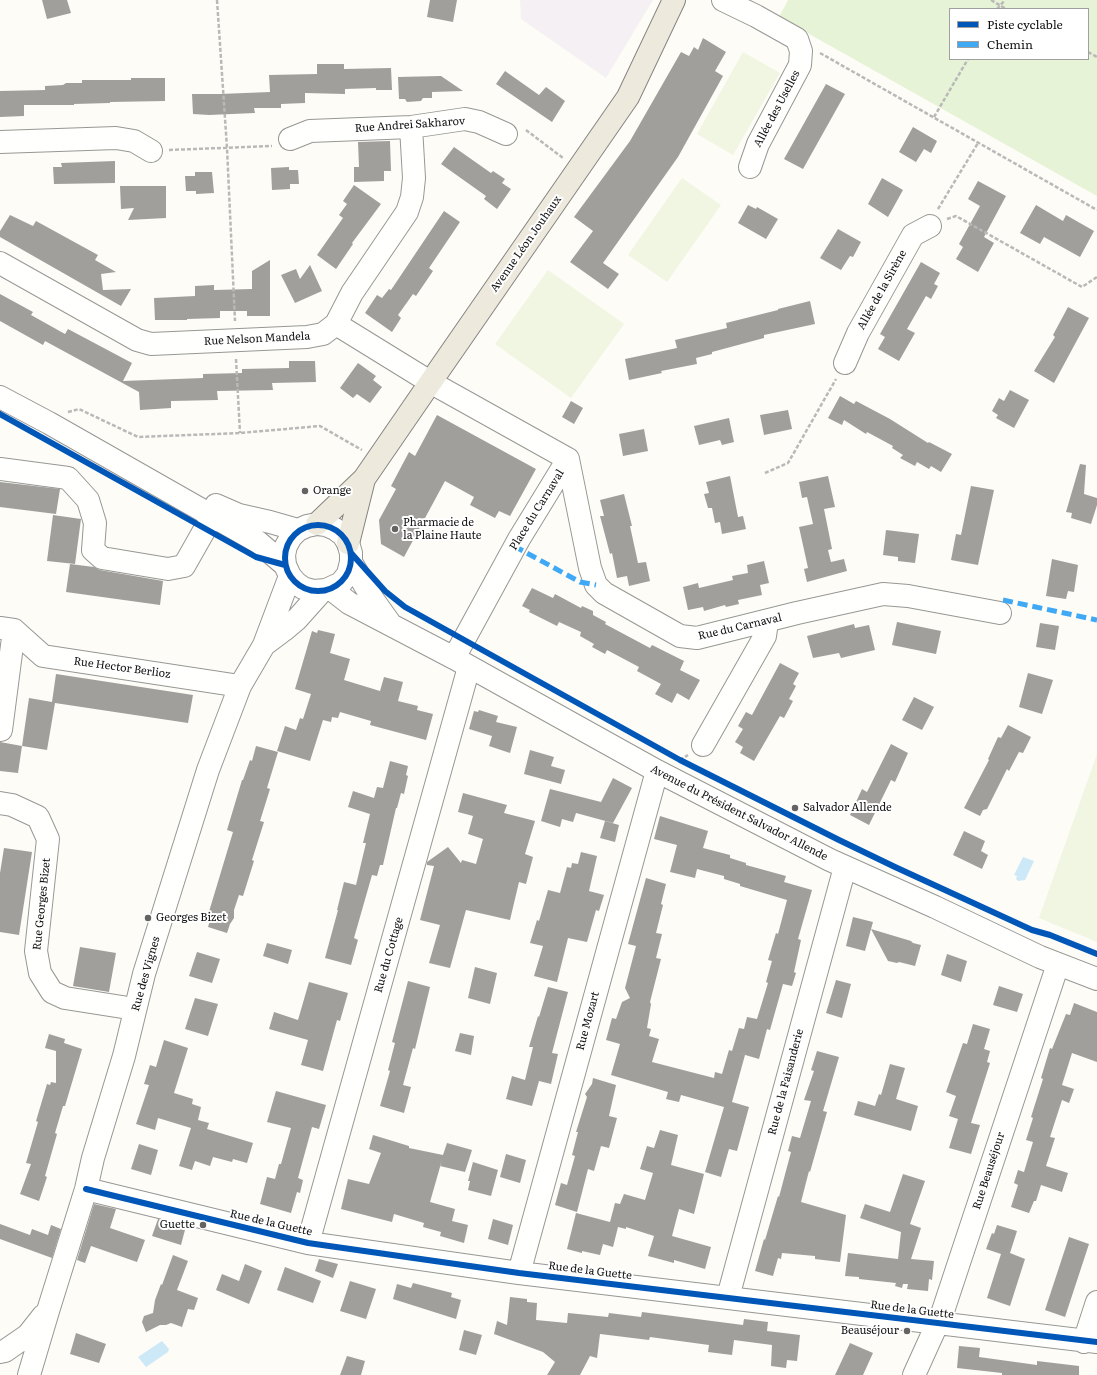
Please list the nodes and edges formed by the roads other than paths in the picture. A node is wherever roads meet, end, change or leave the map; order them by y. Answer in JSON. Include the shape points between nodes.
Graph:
{"nodes":[{"id":1,"x":674,"y":0,"type":"edge"},
{"id":2,"x":723,"y":0,"type":"edge"},
{"id":3,"x":411,"y":127,"type":"junction"},
{"id":4,"x":506,"y":134,"type":"road end"},
{"id":5,"x":290,"y":139,"type":"road end"},
{"id":6,"x":0,"y":142,"type":"edge"},
{"id":7,"x":151,"y":151,"type":"road end"},
{"id":8,"x":750,"y":167,"type":"dead end"},
{"id":9,"x":930,"y":226,"type":"road end"},
{"id":10,"x":0,"y":263,"type":"edge"},
{"id":11,"x":336,"y":324,"type":"junction"},
{"id":12,"x":845,"y":363,"type":"road end"},
{"id":13,"x":430,"y":382,"type":"junction"},
{"id":14,"x":0,"y":396,"type":"edge"},
{"id":15,"x":568,"y":459,"type":"junction"},
{"id":16,"x":0,"y":468,"type":"edge"},
{"id":17,"x":364,"y":479,"type":"junction"},
{"id":18,"x":159,"y":485,"type":"junction"},
{"id":19,"x":213,"y":517,"type":"junction"},
{"id":20,"x":308,"y":527,"type":"junction"},
{"id":21,"x":350,"y":553,"type":"junction"},
{"id":22,"x":287,"y":571,"type":"junction"},
{"id":23,"x":326,"y":590,"type":"junction"},
{"id":24,"x":1000,"y":613,"type":"dead end"},
{"id":25,"x":767,"y":622,"type":"junction"},
{"id":26,"x":392,"y":626,"type":"junction"},
{"id":27,"x":7,"y":629,"type":"edge"},
{"id":28,"x":264,"y":645,"type":"junction"},
{"id":29,"x":462,"y":663,"type":"junction"},
{"id":30,"x":240,"y":686,"type":"junction"},
{"id":31,"x":0,"y":730,"type":"edge"},
{"id":32,"x":702,"y":745,"type":"dead end"},
{"id":33,"x":657,"y":770,"type":"junction"},
{"id":34,"x":0,"y":803,"type":"edge"},
{"id":35,"x":845,"y":866,"type":"junction"},
{"id":36,"x":1058,"y":964,"type":"junction"},
{"id":37,"x":1097,"y":979,"type":"edge"},
{"id":38,"x":135,"y":1009,"type":"junction"},
{"id":39,"x":86,"y":1189,"type":"junction"},
{"id":40,"x":308,"y":1243,"type":"junction"},
{"id":41,"x":519,"y":1273,"type":"junction"},
{"id":42,"x":728,"y":1298,"type":"junction"},
{"id":43,"x":1097,"y":1302,"type":"edge"},
{"id":44,"x":48,"y":1311,"type":"junction"},
{"id":45,"x":938,"y":1323,"type":"junction"},
{"id":46,"x":1092,"y":1340,"type":"edge"},
{"id":47,"x":0,"y":1352,"type":"edge"},
{"id":48,"x":0,"y":1359,"type":"edge"},
{"id":49,"x":33,"y":1374,"type":"edge"},
{"id":50,"x":914,"y":1375,"type":"edge"}],
"edges":[{"from":1,"to":13,"type":"main road","name":"Avenue Léon Jouhaux","via":[[628,97]]},
{"from":2,"to":8,"type":"street","name":"Allée des Uselles","via":[[797,39],[801,51],[800,65],[758,144]]},
{"from":3,"to":4,"type":"street","name":"Rue Andrei Sakharov","via":[[466,119]]},
{"from":3,"to":5,"type":"street","name":"Rue Andrei Sakharov","via":[[310,131]]},
{"from":3,"to":11,"type":"street","name":"Rue Nelson Mandela","via":[[414,178],[407,212],[352,294]]},
{"from":6,"to":7,"type":"street","via":[[116,138],[134,141]]},
{"from":9,"to":12,"type":"street","name":"Allée de la Sirène","via":[[913,235],[858,333]]},
{"from":10,"to":11,"type":"street","name":"Rue Nelson Mandela","via":[[138,340],[151,344],[307,337],[323,334]]},
{"from":11,"to":13,"type":"street","name":"Place du Carnaval"},
{"from":13,"to":15,"type":"street","name":"Place du Carnaval"},
{"from":13,"to":17,"type":"main road","name":"Avenue Léon Jouhaux"},
{"from":14,"to":18,"type":"street"},
{"from":15,"to":25,"type":"street","name":"Rue du Carnaval","via":[[590,568],[596,585],[604,593],[680,636],[697,638]]},
{"from":15,"to":29,"type":"street","name":"Place du Carnaval","via":[[519,538],[466,634]]},
{"from":16,"to":19,"type":"street","via":[[68,478],[88,500],[95,522],[93,550],[102,558],[168,569],[184,566]]},
{"from":17,"to":20,"type":"main road","name":"Avenue Léon Jouhaux"},
{"from":17,"to":21,"type":"main road","name":"Avenue Léon Jouhaux"},
{"from":18,"to":19,"type":"street"},
{"from":18,"to":20,"type":"street","via":[[200,498],[239,515]]},
{"from":19,"to":22,"type":"street","via":[[258,542]]},
{"from":20,"to":21,"type":"street","via":[[326,525],[335,529],[343,535]]},
{"from":20,"to":22,"type":"street","via":[[291,537],[286,546],[284,555]]},
{"from":21,"to":23,"type":"street","via":[[348,574],[341,583]]},
{"from":21,"to":26,"type":"street","name":"Avenue du Président Salvador Allende","via":[[374,601]]},
{"from":22,"to":23,"type":"street","via":[[296,584],[304,588],[313,591]]},
{"from":22,"to":28,"type":"street","name":"Rue des Vignes"},
{"from":23,"to":26,"type":"street","name":"Avenue du Président Salvador Allende"},
{"from":23,"to":28,"type":"street","name":"Rue des Vignes","via":[[297,619]]},
{"from":24,"to":25,"type":"street","name":"Rue du Carnaval","via":[[908,596],[883,594]]},
{"from":25,"to":32,"type":"street","via":[[764,636]]},
{"from":26,"to":29,"type":"street","name":"Avenue du Président Salvador Allende"},
{"from":27,"to":30,"type":"street","name":"Rue Hector Berlioz","via":[[43,656]]},
{"from":27,"to":31,"type":"street","name":"Rue Hector Berlioz"},
{"from":28,"to":30,"type":"street","name":"Rue des Vignes"},
{"from":29,"to":33,"type":"street","name":"Avenue du Président Salvador Allende"},
{"from":29,"to":40,"type":"street","name":"Rue du Cottage"},
{"from":30,"to":38,"type":"street","name":"Rue des Vignes","via":[[208,770]]},
{"from":33,"to":35,"type":"street","name":"Avenue du Président Salvador Allende"},
{"from":33,"to":41,"type":"street","name":"Rue Mozart"},
{"from":34,"to":38,"type":"street","name":"Rue Georges Bizet","via":[[12,805],[38,818],[48,839],[36,951],[40,973],[52,992],[65,998]]},
{"from":35,"to":36,"type":"street","name":"Avenue du Président Salvador Allende"},
{"from":35,"to":42,"type":"street","name":"Rue de la Faisanderie"},
{"from":36,"to":37,"type":"street","name":"Avenue du Président Salvador Allende"},
{"from":36,"to":45,"type":"street","name":"Rue Beauséjour"},
{"from":38,"to":39,"type":"street","name":"Rue des Vignes"},
{"from":39,"to":40,"type":"street","name":"Rue de la Guette"},
{"from":39,"to":44,"type":"street","name":"Rue des Vignes"},
{"from":40,"to":41,"type":"street","name":"Rue de la Guette"},
{"from":41,"to":42,"type":"street","name":"Rue de la Guette"},
{"from":42,"to":45,"type":"street","name":"Rue de la Guette"},
{"from":43,"to":46,"type":"street"},
{"from":44,"to":47,"type":"street","name":"Rue des Vignes","via":[[28,1335]]},
{"from":44,"to":49,"type":"street","name":"Rue des Vignes"},
{"from":45,"to":46,"type":"street","name":"Rue de la Guette"},
{"from":45,"to":50,"type":"street","name":"Rue Beauséjour"},
{"from":48,"to":49,"type":"street"}]}
